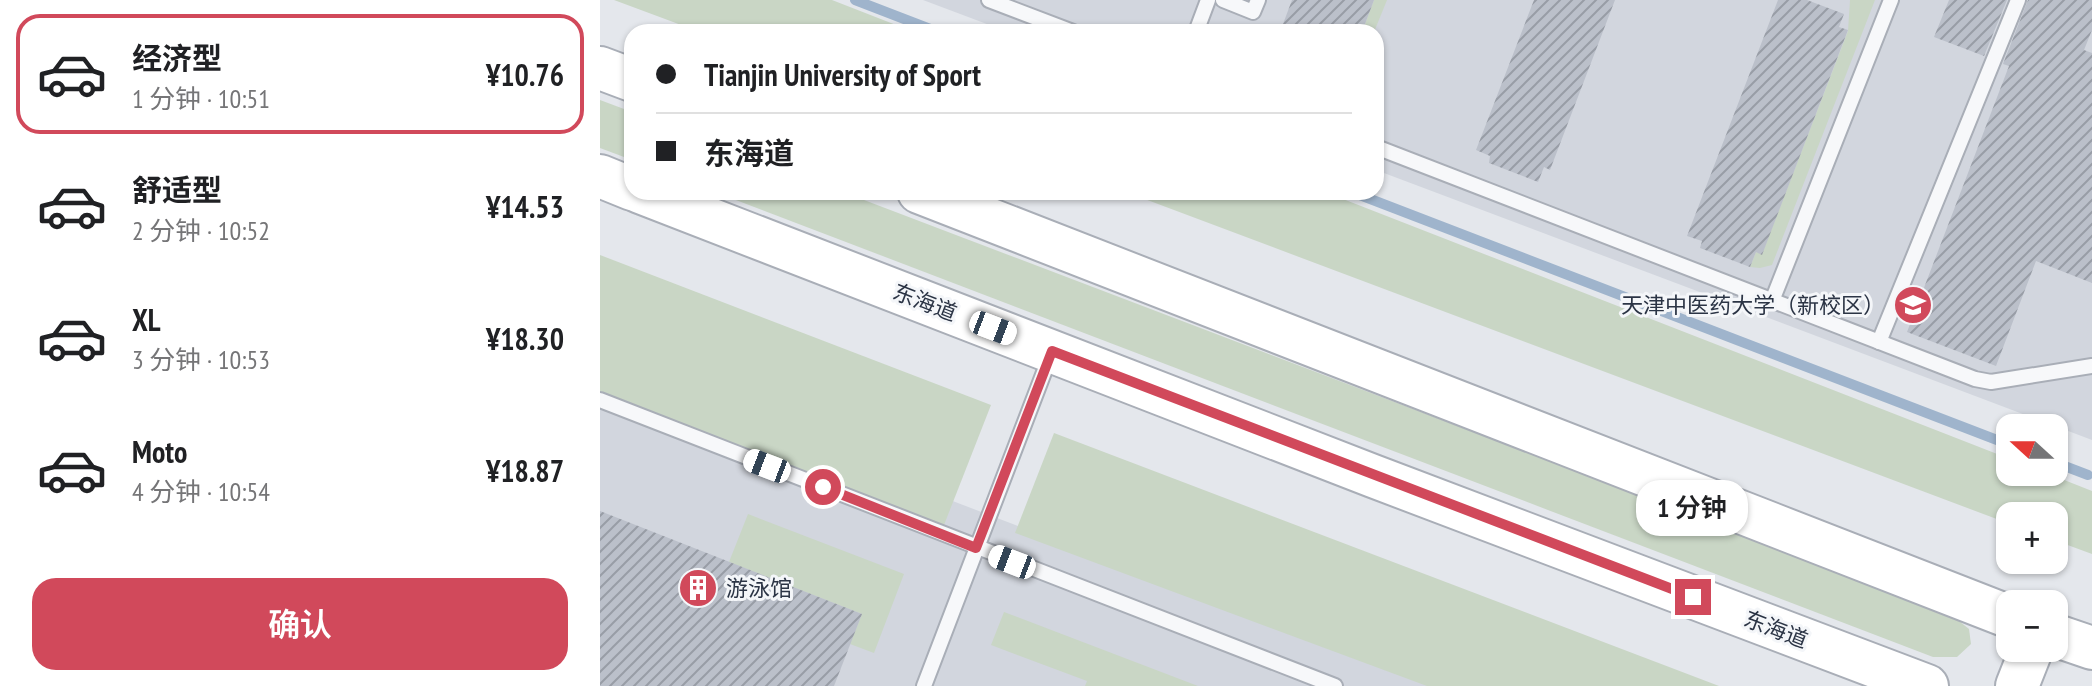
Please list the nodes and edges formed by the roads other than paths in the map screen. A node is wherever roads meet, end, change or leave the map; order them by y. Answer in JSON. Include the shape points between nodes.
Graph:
{"nodes":[{"id":1,"x":989,"y":0,"type":"edge"},
{"id":2,"x":1208,"y":0,"type":"edge"},
{"id":3,"x":1223,"y":0,"type":"edge"},
{"id":4,"x":1258,"y":0,"type":"edge"},
{"id":5,"x":1891,"y":0,"type":"edge"},
{"id":6,"x":2018,"y":0,"type":"edge"},
{"id":7,"x":1052,"y":24,"type":"edge"},
{"id":8,"x":1199,"y":24,"type":"edge"},
{"id":9,"x":600,"y":68,"type":"edge"},
{"id":10,"x":624,"y":77,"type":"edge"},
{"id":11,"x":1384,"y":150,"type":"edge"},
{"id":12,"x":600,"y":176,"type":"edge"},
{"id":13,"x":624,"y":186,"type":"edge"},
{"id":14,"x":661,"y":200,"type":"edge"},
{"id":15,"x":940,"y":200,"type":"edge"},
{"id":16,"x":1772,"y":301,"type":"junction"},
{"id":17,"x":1879,"y":342,"type":"junction"},
{"id":18,"x":1052,"y":351,"type":"junction"},
{"id":19,"x":2092,"y":366,"type":"edge"},
{"id":20,"x":600,"y":400,"type":"edge"},
{"id":21,"x":976,"y":548,"type":"junction"},
{"id":22,"x":1996,"y":612,"type":"edge"},
{"id":23,"x":2068,"y":640,"type":"edge"},
{"id":24,"x":2092,"y":648,"type":"edge"},
{"id":25,"x":2026,"y":662,"type":"edge"},
{"id":26,"x":924,"y":686,"type":"edge"},
{"id":27,"x":1335,"y":686,"type":"edge"},
{"id":28,"x":1927,"y":686,"type":"edge"},
{"id":29,"x":2017,"y":686,"type":"edge"}],
"edges":[{"from":1,"to":7,"type":"lane"},
{"from":2,"to":8,"type":"lane"},
{"from":3,"to":4,"type":"lane","via":[[1253,12]]},
{"from":5,"to":16,"type":"lane"},
{"from":6,"to":17,"type":"lane"},
{"from":9,"to":10,"type":"main road"},
{"from":11,"to":16,"type":"lane"},
{"from":12,"to":13,"type":"main road"},
{"from":14,"to":18,"type":"main road","name":"东海道"},
{"from":15,"to":22,"type":"main road"},
{"from":16,"to":17,"type":"lane"},
{"from":17,"to":19,"type":"lane","via":[[1991,382]]},
{"from":18,"to":21,"type":"lane"},
{"from":18,"to":28,"type":"main road","name":"东海道"},
{"from":20,"to":21,"type":"lane"},
{"from":21,"to":26,"type":"lane"},
{"from":21,"to":27,"type":"lane"},
{"from":23,"to":24,"type":"main road"},
{"from":25,"to":29,"type":"main road"}]}
